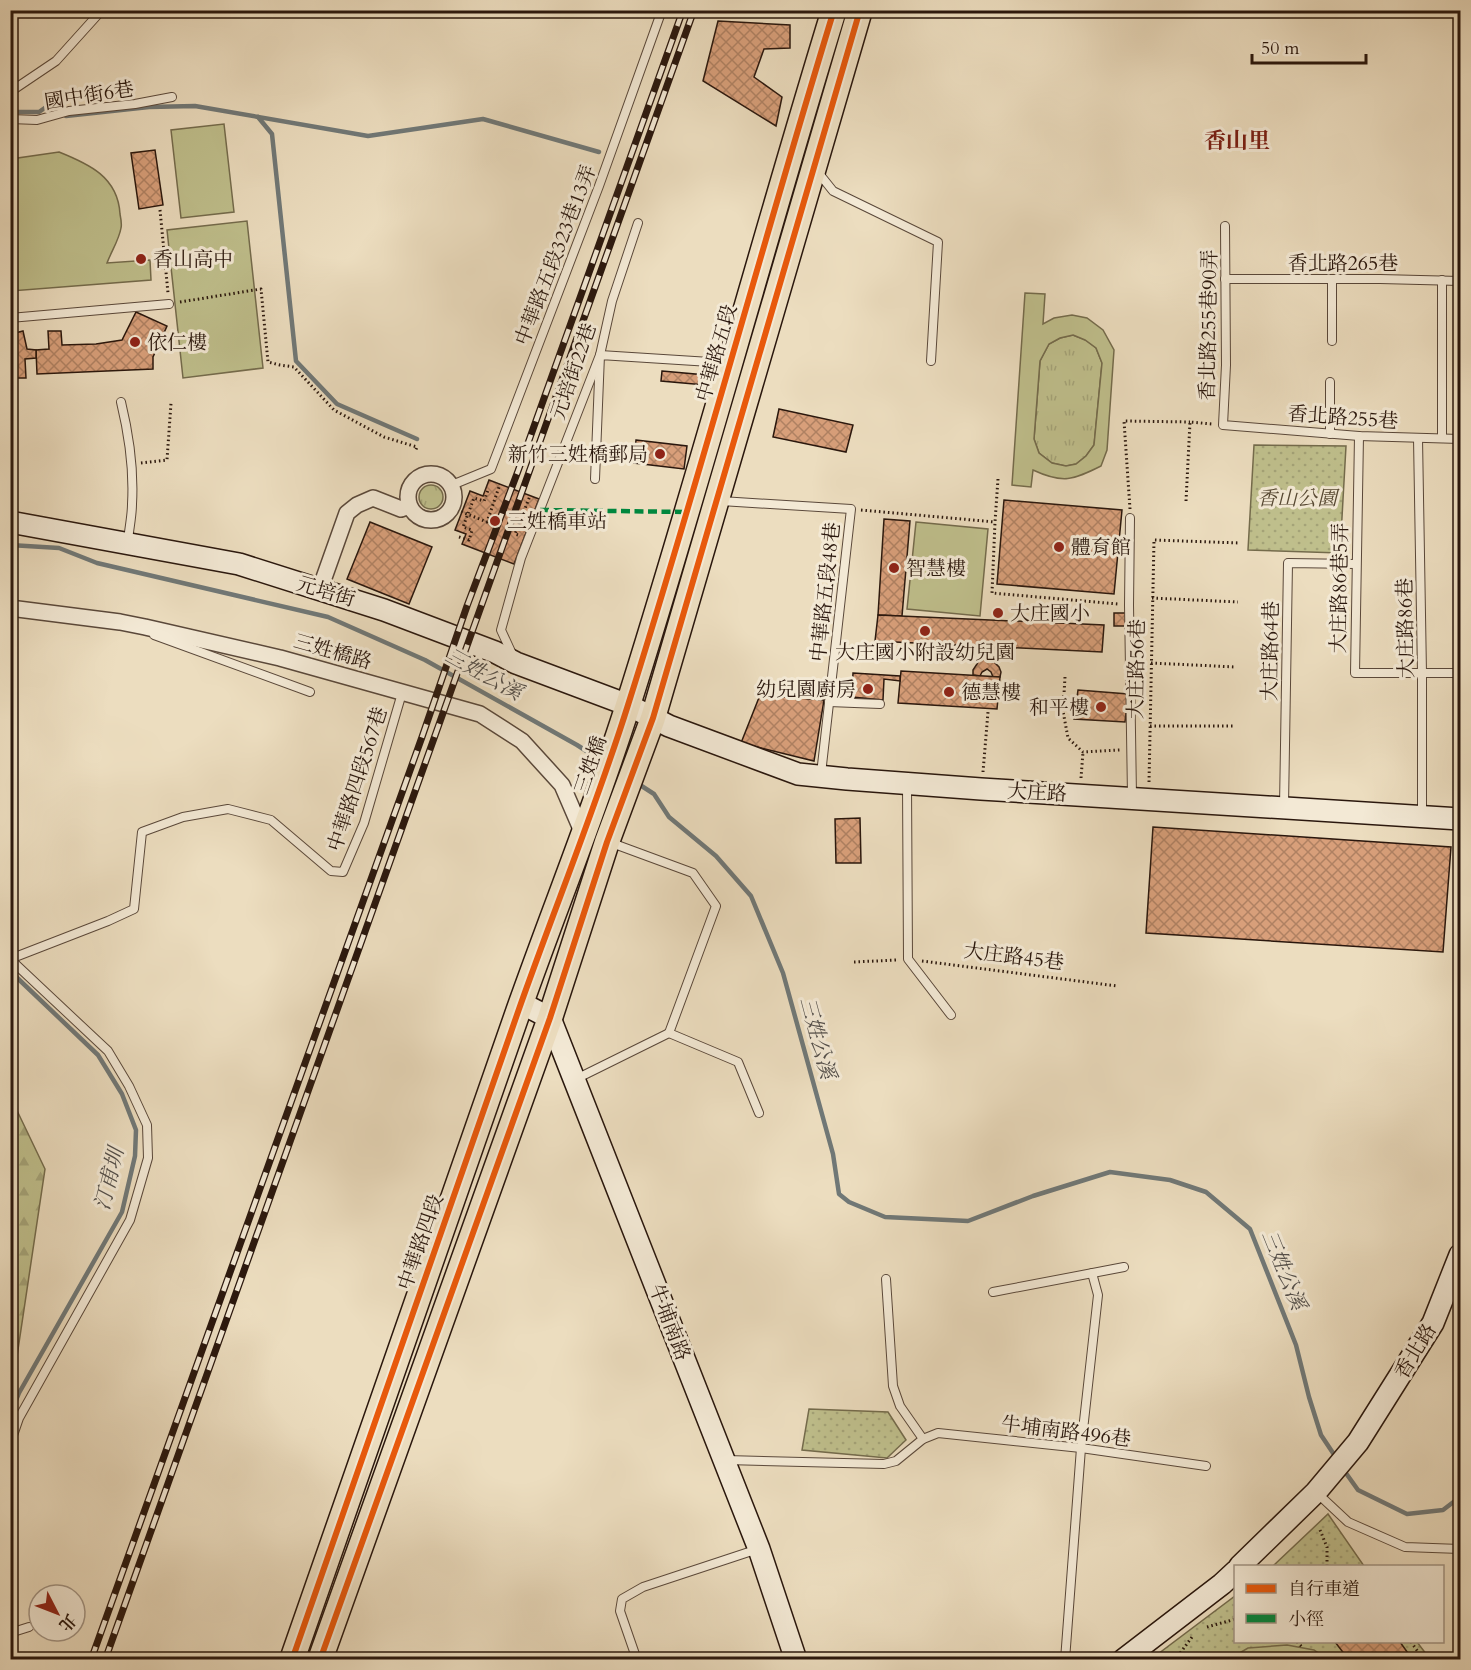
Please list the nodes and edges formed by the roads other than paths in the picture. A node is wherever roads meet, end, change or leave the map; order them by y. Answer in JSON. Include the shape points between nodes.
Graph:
{"nodes":[{"id":1,"x":102,"y":10,"type":"edge"},
{"id":2,"x":662,"y":10,"type":"edge"},
{"id":3,"x":834,"y":10,"type":"edge"},
{"id":4,"x":860,"y":10,"type":"edge"},
{"id":5,"x":10,"y":92,"type":"edge"},
{"id":6,"x":172,"y":97,"type":"dead end"},
{"id":7,"x":10,"y":119,"type":"edge"},
{"id":8,"x":811,"y":131,"type":"junction"},
{"id":9,"x":814,"y":167,"type":"junction"},
{"id":10,"x":638,"y":223,"type":"dead end"},
{"id":11,"x":1225,"y":226,"type":"dead end"},
{"id":12,"x":1225,"y":279,"type":"junction"},
{"id":13,"x":1332,"y":279,"type":"junction"},
{"id":14,"x":1442,"y":280,"type":"junction"},
{"id":15,"x":1461,"y":281,"type":"edge"},
{"id":16,"x":169,"y":304,"type":"road end"},
{"id":17,"x":10,"y":318,"type":"edge"},
{"id":18,"x":1332,"y":341,"type":"dead end"},
{"id":19,"x":600,"y":355,"type":"junction"},
{"id":20,"x":931,"y":361,"type":"dead end"},
{"id":21,"x":730,"y":363,"type":"junction"},
{"id":22,"x":1330,"y":382,"type":"dead end"},
{"id":23,"x":121,"y":402,"type":"dead end"},
{"id":24,"x":1223,"y":425,"type":"joint"},
{"id":25,"x":1330,"y":434,"type":"junction"},
{"id":26,"x":1359,"y":436,"type":"junction"},
{"id":27,"x":1418,"y":438,"type":"junction"},
{"id":28,"x":1442,"y":438,"type":"junction"},
{"id":29,"x":1461,"y":439,"type":"edge"},
{"id":30,"x":595,"y":479,"type":"dead end"},
{"id":31,"x":452,"y":485,"type":"junction"},
{"id":32,"x":717,"y":501,"type":"junction"},
{"id":33,"x":409,"y":506,"type":"junction"},
{"id":34,"x":1130,"y":518,"type":"road end"},
{"id":35,"x":10,"y":522,"type":"edge"},
{"id":36,"x":128,"y":543,"type":"junction"},
{"id":37,"x":1356,"y":564,"type":"junction"},
{"id":38,"x":320,"y":589,"type":"junction"},
{"id":39,"x":10,"y":608,"type":"edge"},
{"id":40,"x":145,"y":627,"type":"junction"},
{"id":41,"x":516,"y":663,"type":"junction"},
{"id":42,"x":1422,"y":673,"type":"junction"},
{"id":43,"x":1461,"y":673,"type":"edge"},
{"id":44,"x":310,"y":692,"type":"dead end"},
{"id":45,"x":402,"y":693,"type":"junction"},
{"id":46,"x":829,"y":702,"type":"junction"},
{"id":47,"x":880,"y":704,"type":"dead end"},
{"id":48,"x":628,"y":705,"type":"junction"},
{"id":49,"x":653,"y":718,"type":"junction"},
{"id":50,"x":821,"y":776,"type":"junction"},
{"id":51,"x":907,"y":783,"type":"junction"},
{"id":52,"x":1140,"y":798,"type":"junction"},
{"id":53,"x":1284,"y":808,"type":"junction"},
{"id":54,"x":1422,"y":817,"type":"junction"},
{"id":55,"x":1461,"y":819,"type":"edge"},
{"id":56,"x":584,"y":836,"type":"junction"},
{"id":57,"x":607,"y":842,"type":"junction"},
{"id":58,"x":10,"y":959,"type":"edge"},
{"id":59,"x":521,"y":1003,"type":"junction"},
{"id":60,"x":951,"y":1015,"type":"dead end"},
{"id":61,"x":550,"y":1018,"type":"junction"},
{"id":62,"x":669,"y":1033,"type":"junction"},
{"id":63,"x":575,"y":1080,"type":"junction"},
{"id":64,"x":759,"y":1113,"type":"dead end"},
{"id":65,"x":1460,"y":1260,"type":"edge"},
{"id":66,"x":1124,"y":1267,"type":"dead end"},
{"id":67,"x":1092,"y":1272,"type":"junction"},
{"id":68,"x":886,"y":1279,"type":"dead end"},
{"id":69,"x":993,"y":1292,"type":"dead end"},
{"id":70,"x":923,"y":1438,"type":"junction"},
{"id":71,"x":10,"y":1444,"type":"edge"},
{"id":72,"x":1082,"y":1448,"type":"junction"},
{"id":73,"x":724,"y":1460,"type":"junction"},
{"id":74,"x":1206,"y":1466,"type":"dead end"},
{"id":75,"x":1316,"y":1492,"type":"junction"},
{"id":76,"x":759,"y":1549,"type":"junction"},
{"id":77,"x":1461,"y":1550,"type":"edge"},
{"id":78,"x":1241,"y":1565,"type":"edge"},
{"id":79,"x":1234,"y":1573,"type":"edge"},
{"id":80,"x":27,"y":1628,"type":"edge"},
{"id":81,"x":10,"y":1633,"type":"edge"},
{"id":82,"x":292,"y":1659,"type":"edge"},
{"id":83,"x":320,"y":1659,"type":"edge"},
{"id":84,"x":637,"y":1659,"type":"edge"},
{"id":85,"x":796,"y":1659,"type":"edge"},
{"id":86,"x":1065,"y":1659,"type":"edge"},
{"id":87,"x":1123,"y":1659,"type":"edge"}],
"edges":[{"from":1,"to":5,"type":"lane","via":[[56,61]]},
{"from":2,"to":31,"type":"lane","name":"中華路五段323巷13弄","via":[[491,469]]},
{"from":3,"to":8,"type":"main road","name":"中華路五段"},
{"from":4,"to":8,"type":"main road","name":"中華路五段"},
{"from":6,"to":7,"type":"lane","name":"國中街6巷","via":[[69,111],[37,120]]},
{"from":8,"to":9,"type":"main road","name":"中華路五段"},
{"from":8,"to":21,"type":"main road","name":"中華路五段"},
{"from":9,"to":20,"type":"lane","via":[[833,191],[938,242]]},
{"from":9,"to":32,"type":"main road","name":"中華路五段"},
{"from":10,"to":19,"type":"lane","name":"元培街22巷","via":[[612,302]]},
{"from":11,"to":12,"type":"lane","name":"香北路255巷90弄"},
{"from":12,"to":13,"type":"lane","name":"香北路265巷"},
{"from":12,"to":24,"type":"lane","name":"香北路255巷90弄"},
{"from":13,"to":14,"type":"lane","name":"香北路265巷"},
{"from":13,"to":18,"type":"lane"},
{"from":14,"to":15,"type":"lane","name":"香北路265巷"},
{"from":14,"to":28,"type":"lane"},
{"from":16,"to":17,"type":"lane"},
{"from":19,"to":21,"type":"lane"},
{"from":19,"to":30,"type":"lane"},
{"from":19,"to":41,"type":"lane","name":"元培街22巷","via":[[521,558],[501,630]]},
{"from":21,"to":48,"type":"main road","name":"中華路五段"},
{"from":22,"to":25,"type":"lane"},
{"from":23,"to":36,"type":"lane","via":[[131,464]]},
{"from":24,"to":25,"type":"lane","name":"香北路255巷"},
{"from":25,"to":26,"type":"lane","name":"香北路255巷"},
{"from":26,"to":27,"type":"lane","name":"香北路255巷"},
{"from":26,"to":37,"type":"lane","name":"大庄路86巷5弄"},
{"from":27,"to":28,"type":"lane","name":"香北路255巷"},
{"from":27,"to":42,"type":"lane","name":"大庄路86巷"},
{"from":28,"to":29,"type":"lane","name":"香北路255巷"},
{"from":31,"to":33,"type":"street","via":[[433,473],[417,477],[408,490]]},
{"from":31,"to":33,"type":"street","via":[[454,500],[441,518],[426,520]]},
{"from":32,"to":46,"type":"lane","name":"中華路五段48巷","via":[[851,509]]},
{"from":32,"to":49,"type":"main road","name":"中華路五段"},
{"from":33,"to":38,"type":"street","via":[[401,509],[373,498],[347,513]]},
{"from":34,"to":52,"type":"lane","via":[[1131,750]]},
{"from":35,"to":36,"type":"street","name":"元培街"},
{"from":36,"to":38,"type":"street","name":"元培街","via":[[239,564]]},
{"from":37,"to":42,"type":"lane","name":"大庄路86巷5弄","via":[[1355,673]]},
{"from":37,"to":53,"type":"lane","name":"大庄路64巷","via":[[1288,563]]},
{"from":38,"to":41,"type":"street","name":"元培街","via":[[432,628]]},
{"from":39,"to":40,"type":"street","name":"三姓橋路"},
{"from":40,"to":44,"type":"lane","via":[[151,634],[177,645]]},
{"from":40,"to":45,"type":"street","name":"三姓橋路","via":[[280,658]]},
{"from":41,"to":48,"type":"street","name":"元培街"},
{"from":42,"to":43,"type":"lane"},
{"from":42,"to":54,"type":"lane","name":"大庄路86巷"},
{"from":45,"to":56,"type":"street","name":"三姓橋路","via":[[480,714],[522,741],[562,785]]},
{"from":45,"to":58,"type":"lane","name":"中華路四段567巷","via":[[364,824],[343,873],[331,871],[271,820],[228,810],[183,817],[142,832],[134,909]]},
{"from":46,"to":47,"type":"lane"},
{"from":46,"to":50,"type":"lane","name":"中華路五段48巷"},
{"from":48,"to":49,"type":"street","name":"大庄路"},
{"from":48,"to":56,"type":"main road","name":"三姓橋"},
{"from":49,"to":50,"type":"street","name":"大庄路","via":[[798,774]]},
{"from":49,"to":57,"type":"main road"},
{"from":50,"to":51,"type":"street","name":"大庄路"},
{"from":51,"to":52,"type":"street","name":"大庄路"},
{"from":51,"to":60,"type":"lane","via":[[908,959]]},
{"from":52,"to":53,"type":"street","name":"大庄路"},
{"from":53,"to":54,"type":"street","name":"大庄路"},
{"from":54,"to":55,"type":"street","name":"大庄路"},
{"from":56,"to":59,"type":"main road","name":"中華路四段"},
{"from":57,"to":61,"type":"main road"},
{"from":57,"to":62,"type":"lane","via":[[693,873],[716,906]]},
{"from":58,"to":71,"type":"lane","name":"中華路四段567巷","via":[[108,1051],[147,1125],[148,1158],[130,1220],[19,1418]]},
{"from":59,"to":61,"type":"street"},
{"from":59,"to":82,"type":"main road","name":"中華路四段"},
{"from":61,"to":63,"type":"street","name":"牛埔南路"},
{"from":61,"to":83,"type":"main road"},
{"from":62,"to":63,"type":"lane"},
{"from":62,"to":64,"type":"lane","via":[[738,1062]]},
{"from":63,"to":73,"type":"street","name":"牛埔南路"},
{"from":65,"to":75,"type":"street","name":"香北路","via":[[1433,1323],[1358,1442]]},
{"from":66,"to":67,"type":"lane"},
{"from":67,"to":69,"type":"lane"},
{"from":67,"to":72,"type":"lane","via":[[1098,1295]]},
{"from":68,"to":70,"type":"lane","via":[[893,1386],[900,1406]]},
{"from":70,"to":72,"type":"lane","name":"牛埔南路496巷","via":[[938,1433]]},
{"from":70,"to":73,"type":"lane","via":[[896,1461],[884,1464]]},
{"from":72,"to":74,"type":"lane","name":"牛埔南路496巷"},
{"from":72,"to":86,"type":"lane"},
{"from":73,"to":76,"type":"street","name":"牛埔南路"},
{"from":75,"to":77,"type":"lane","via":[[1348,1522],[1405,1548]]},
{"from":75,"to":78,"type":"street"},
{"from":76,"to":84,"type":"lane","via":[[643,1587],[622,1599],[620,1611]]},
{"from":76,"to":85,"type":"street","name":"牛埔南路"},
{"from":79,"to":87,"type":"street"},
{"from":80,"to":81,"type":"lane"}]}
